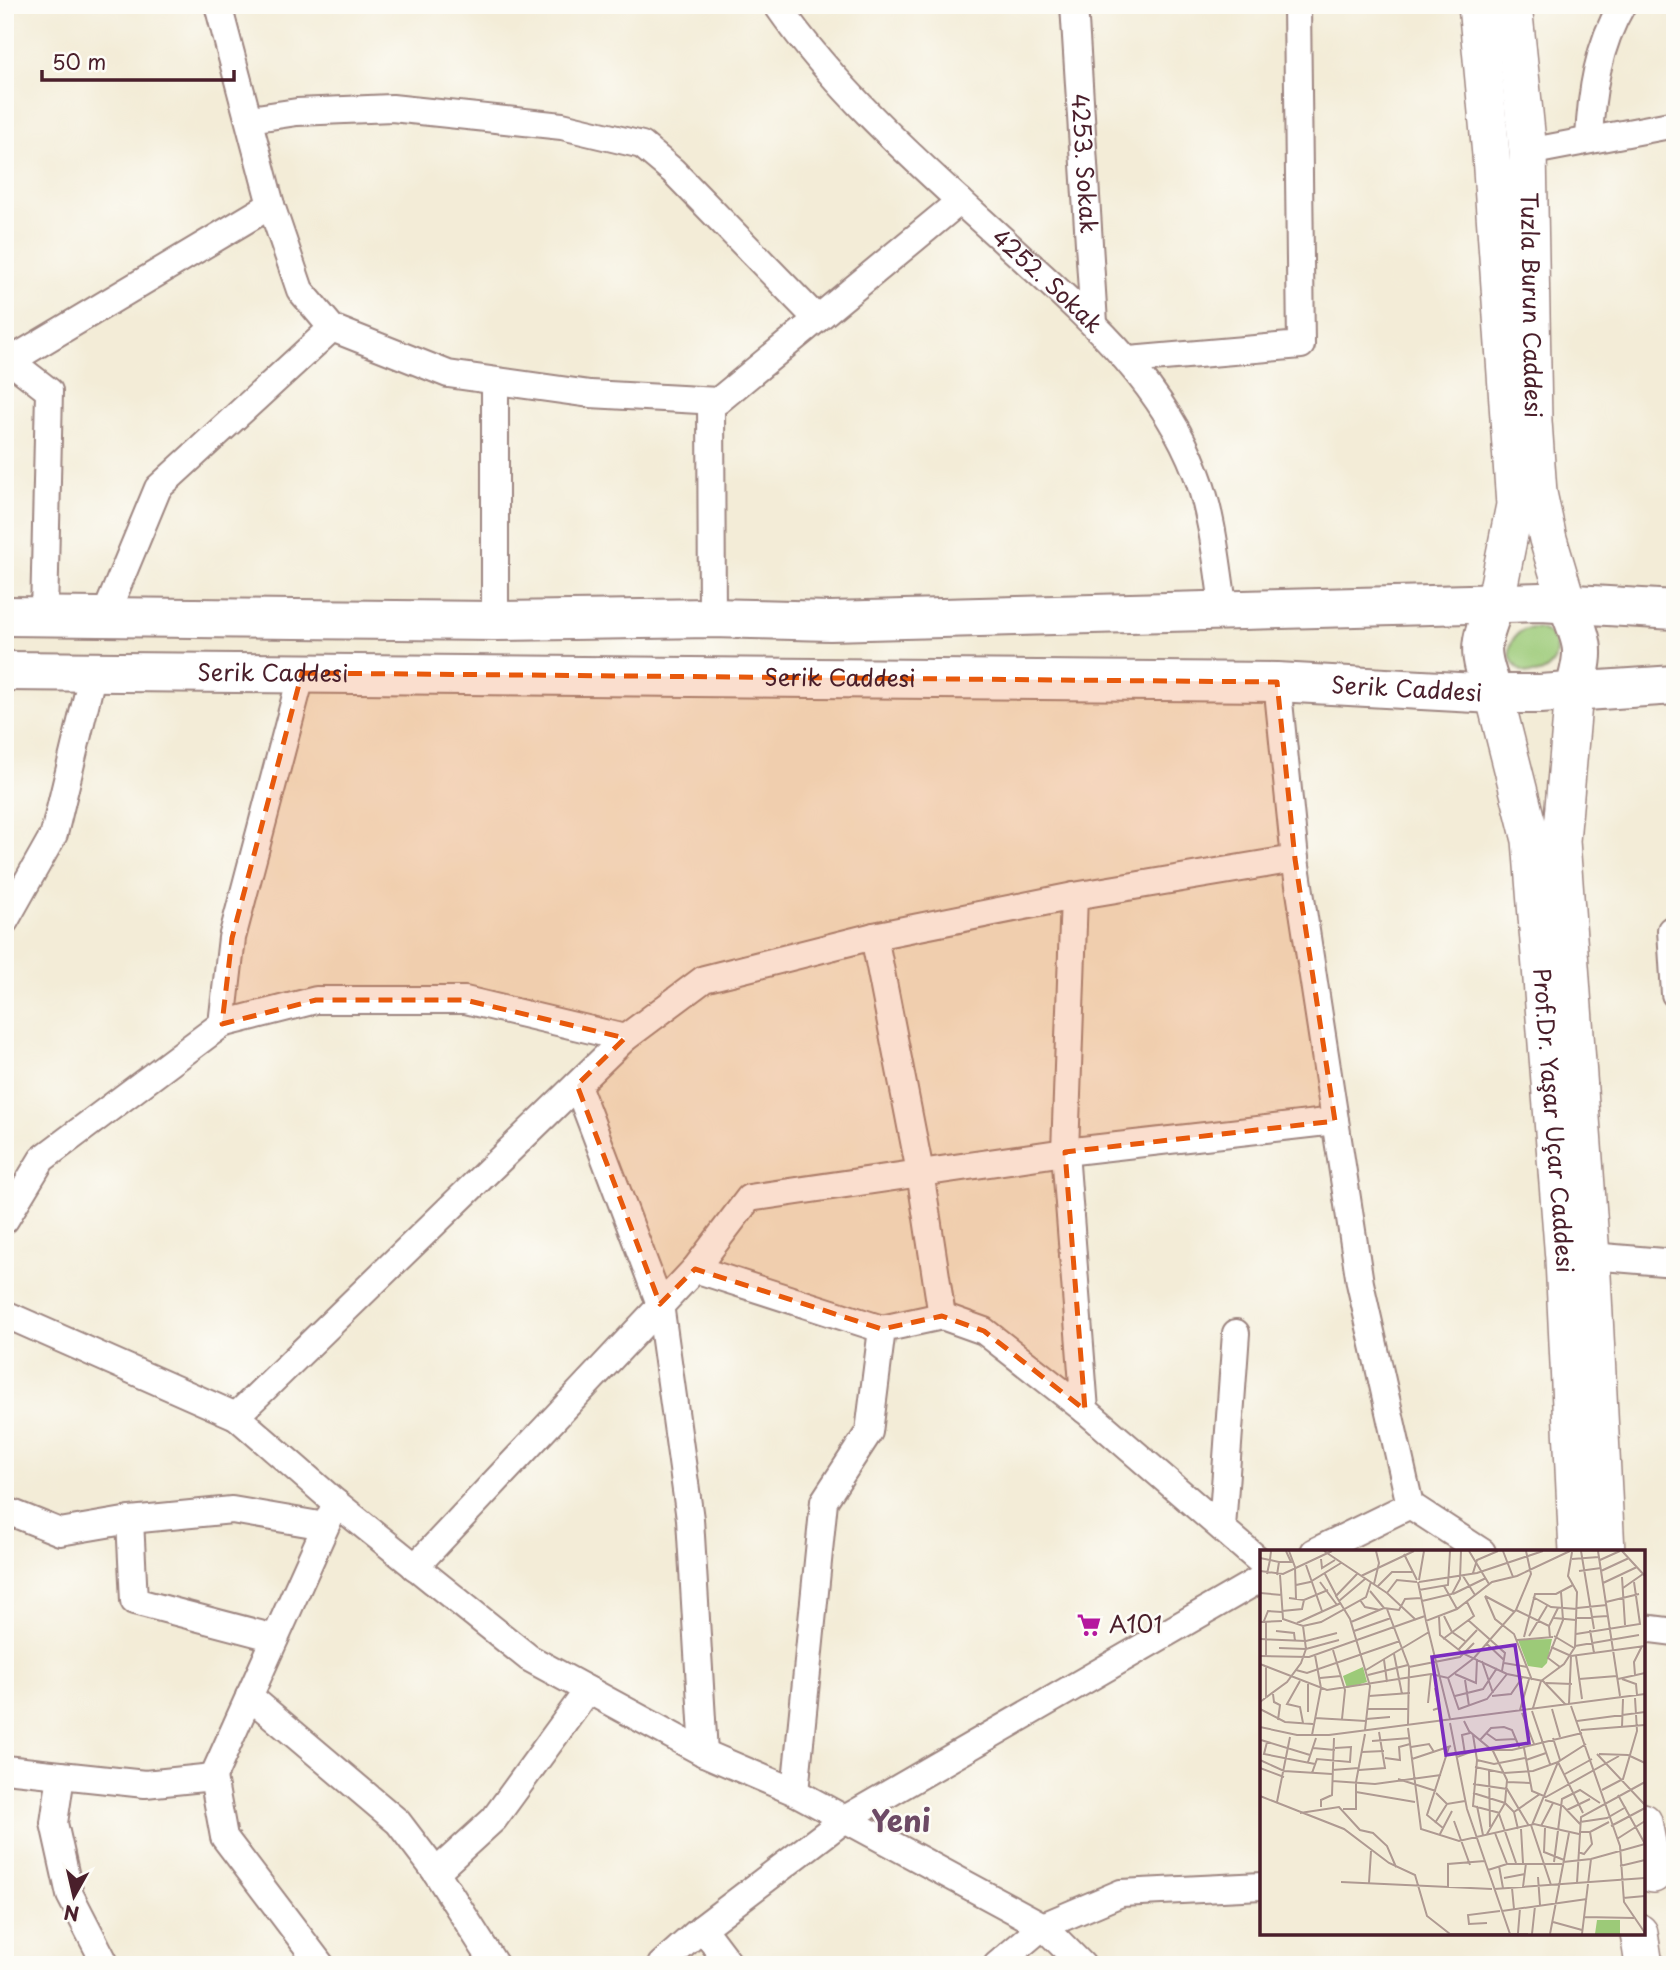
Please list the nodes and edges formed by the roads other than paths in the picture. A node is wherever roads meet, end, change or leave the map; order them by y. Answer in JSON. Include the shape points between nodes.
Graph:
{"nodes":[{"id":1,"x":218,"y":5,"type":"edge"},
{"id":2,"x":777,"y":5,"type":"edge"},
{"id":3,"x":1074,"y":5,"type":"edge"},
{"id":4,"x":1297,"y":5,"type":"edge"},
{"id":5,"x":1477,"y":5,"type":"edge"},
{"id":6,"x":1513,"y":5,"type":"edge"},
{"id":7,"x":1622,"y":5,"type":"edge"},
{"id":8,"x":250,"y":119,"type":"junction"},
{"id":9,"x":1675,"y":124,"type":"edge"},
{"id":10,"x":1589,"y":139,"type":"junction"},
{"id":11,"x":1528,"y":152,"type":"junction"},
{"id":12,"x":960,"y":201,"type":"junction"},
{"id":13,"x":271,"y":205,"type":"junction"},
{"id":14,"x":817,"y":319,"type":"junction"},
{"id":15,"x":1094,"y":323,"type":"junction"},
{"id":16,"x":332,"y":328,"type":"junction"},
{"id":17,"x":8,"y":359,"type":"edge"},
{"id":18,"x":1129,"y":360,"type":"junction"},
{"id":19,"x":495,"y":381,"type":"junction"},
{"id":20,"x":711,"y":401,"type":"junction"},
{"id":21,"x":1567,"y":603,"type":"junction"},
{"id":22,"x":1495,"y":604,"type":"junction"},
{"id":23,"x":1675,"y":610,"type":"edge"},
{"id":24,"x":1224,"y":612,"type":"junction"},
{"id":25,"x":5,"y":615,"type":"edge"},
{"id":26,"x":44,"y":616,"type":"junction"},
{"id":27,"x":104,"y":616,"type":"junction"},
{"id":28,"x":712,"y":618,"type":"junction"},
{"id":29,"x":495,"y":621,"type":"junction"},
{"id":30,"x":5,"y":671,"type":"edge"},
{"id":31,"x":93,"y":671,"type":"junction"},
{"id":32,"x":302,"y":673,"type":"junction"},
{"id":33,"x":1277,"y":682,"type":"junction"},
{"id":34,"x":1675,"y":685,"type":"edge"},
{"id":35,"x":1574,"y":692,"type":"junction"},
{"id":36,"x":1494,"y":694,"type":"junction"},
{"id":37,"x":1295,"y":859,"type":"junction"},
{"id":38,"x":1074,"y":896,"type":"junction"},
{"id":39,"x":5,"y":922,"type":"edge"},
{"id":40,"x":1675,"y":930,"type":"edge"},
{"id":41,"x":874,"y":936,"type":"junction"},
{"id":42,"x":1675,"y":994,"type":"edge"},
{"id":43,"x":222,"y":1024,"type":"junction"},
{"id":44,"x":625,"y":1038,"type":"junction"},
{"id":45,"x":577,"y":1085,"type":"junction"},
{"id":46,"x":1335,"y":1121,"type":"junction"},
{"id":47,"x":1065,"y":1152,"type":"junction"},
{"id":48,"x":920,"y":1172,"type":"junction"},
{"id":49,"x":5,"y":1220,"type":"edge"},
{"id":50,"x":1591,"y":1256,"type":"junction"},
{"id":51,"x":1675,"y":1263,"type":"edge"},
{"id":52,"x":695,"y":1269,"type":"junction"},
{"id":53,"x":660,"y":1304,"type":"junction"},
{"id":54,"x":5,"y":1314,"type":"edge"},
{"id":55,"x":942,"y":1317,"type":"junction"},
{"id":56,"x":881,"y":1329,"type":"junction"},
{"id":57,"x":1236,"y":1333,"type":"dead end"},
{"id":58,"x":1084,"y":1410,"type":"junction"},
{"id":59,"x":236,"y":1416,"type":"junction"},
{"id":60,"x":1410,"y":1505,"type":"junction"},
{"id":61,"x":5,"y":1510,"type":"edge"},
{"id":62,"x":330,"y":1514,"type":"junction"},
{"id":63,"x":130,"y":1520,"type":"junction"},
{"id":64,"x":1222,"y":1528,"type":"junction"},
{"id":65,"x":1318,"y":1550,"type":"edge"},
{"id":66,"x":1479,"y":1550,"type":"edge"},
{"id":67,"x":1578,"y":1550,"type":"edge"},
{"id":68,"x":1606,"y":1550,"type":"edge"},
{"id":69,"x":1260,"y":1561,"type":"edge"},
{"id":70,"x":415,"y":1567,"type":"junction"},
{"id":71,"x":1260,"y":1579,"type":"edge"},
{"id":72,"x":1645,"y":1628,"type":"edge"},
{"id":73,"x":1675,"y":1632,"type":"edge"},
{"id":74,"x":275,"y":1638,"type":"junction"},
{"id":75,"x":588,"y":1690,"type":"junction"},
{"id":76,"x":249,"y":1696,"type":"junction"},
{"id":77,"x":705,"y":1753,"type":"junction"},
{"id":78,"x":5,"y":1769,"type":"edge"},
{"id":79,"x":61,"y":1775,"type":"junction"},
{"id":80,"x":213,"y":1776,"type":"junction"},
{"id":81,"x":795,"y":1792,"type":"junction"},
{"id":82,"x":845,"y":1819,"type":"junction"},
{"id":83,"x":1645,"y":1830,"type":"edge"},
{"id":84,"x":436,"y":1872,"type":"junction"},
{"id":85,"x":1657,"y":1875,"type":"edge"},
{"id":86,"x":1260,"y":1886,"type":"edge"},
{"id":87,"x":1043,"y":1926,"type":"junction"},
{"id":88,"x":702,"y":1928,"type":"junction"},
{"id":89,"x":1639,"y":1935,"type":"edge"},
{"id":90,"x":106,"y":1965,"type":"edge"},
{"id":91,"x":321,"y":1965,"type":"edge"},
{"id":92,"x":495,"y":1965,"type":"edge"},
{"id":93,"x":661,"y":1965,"type":"edge"},
{"id":94,"x":730,"y":1965,"type":"edge"},
{"id":95,"x":997,"y":1965,"type":"edge"},
{"id":96,"x":1082,"y":1965,"type":"edge"},
{"id":97,"x":1644,"y":1965,"type":"edge"}],
"edges":[{"from":1,"to":8,"type":"street"},
{"from":2,"to":12,"type":"street","name":"4252. Sokak","via":[[832,76]]},
{"from":3,"to":15,"type":"street","name":"4253. Sokak"},
{"from":4,"to":18,"type":"street","via":[[1301,345]]},
{"from":5,"to":22,"type":"main road","name":"Tuzla Burun Caddesi","via":[[1515,505]]},
{"from":6,"to":11,"type":"main road","name":"Tuzla Burun Caddesi"},
{"from":7,"to":10,"type":"street","via":[[1599,63]]},
{"from":8,"to":13,"type":"street"},
{"from":8,"to":14,"type":"street","via":[[392,108],[562,126],[642,145]]},
{"from":9,"to":10,"type":"street"},
{"from":10,"to":11,"type":"street"},
{"from":11,"to":21,"type":"main road","name":"Tuzla Burun Caddesi","via":[[1538,493]]},
{"from":12,"to":14,"type":"street"},
{"from":12,"to":15,"type":"street","name":"4252. Sokak"},
{"from":13,"to":16,"type":"street","via":[[300,290]]},
{"from":13,"to":17,"type":"street"},
{"from":14,"to":20,"type":"street","via":[[718,401]]},
{"from":15,"to":18,"type":"street","name":"4252. Sokak"},
{"from":16,"to":19,"type":"street","via":[[448,374]]},
{"from":16,"to":27,"type":"street","via":[[158,488]]},
{"from":17,"to":26,"type":"street","via":[[49,391]]},
{"from":18,"to":24,"type":"street","name":"4252. Sokak","via":[[1156,395],[1196,471],[1207,505]]},
{"from":19,"to":20,"type":"street","via":[[590,394]]},
{"from":19,"to":29,"type":"street"},
{"from":20,"to":28,"type":"street"},
{"from":21,"to":22,"type":"highway"},
{"from":21,"to":23,"type":"highway"},
{"from":21,"to":35,"type":"highway","via":[[1583,641],[1583,663]]},
{"from":22,"to":24,"type":"highway"},
{"from":22,"to":36,"type":"highway","via":[[1482,639],[1483,665]]},
{"from":24,"to":28,"type":"highway","via":[[830,621]]},
{"from":25,"to":26,"type":"highway"},
{"from":26,"to":27,"type":"highway"},
{"from":27,"to":29,"type":"highway"},
{"from":28,"to":29,"type":"highway"},
{"from":30,"to":31,"type":"highway","name":"Serik Caddesi"},
{"from":31,"to":32,"type":"highway","name":"Serik Caddesi"},
{"from":31,"to":39,"type":"street","via":[[54,834]]},
{"from":32,"to":33,"type":"highway","name":"Serik Caddesi"},
{"from":32,"to":43,"type":"street","via":[[232,938]]},
{"from":33,"to":36,"type":"highway","name":"Serik Caddesi"},
{"from":33,"to":37,"type":"street"},
{"from":34,"to":35,"type":"highway","name":"Serik Caddesi"},
{"from":35,"to":36,"type":"highway","name":"Serik Caddesi"},
{"from":35,"to":50,"type":"main road","via":[[1561,841]]},
{"from":36,"to":67,"type":"main road","name":"Prof.Dr. Yaşar Uçar Caddesi","via":[[1531,840],[1564,1259]]},
{"from":37,"to":38,"type":"street"},
{"from":37,"to":46,"type":"street"},
{"from":38,"to":41,"type":"street"},
{"from":38,"to":47,"type":"street"},
{"from":40,"to":42,"type":"street","via":[[1671,930]]},
{"from":41,"to":44,"type":"street","via":[[704,979]]},
{"from":41,"to":48,"type":"street"},
{"from":43,"to":44,"type":"street","via":[[316,1000],[465,1000]]},
{"from":43,"to":49,"type":"street","via":[[42,1158]]},
{"from":44,"to":45,"type":"street"},
{"from":45,"to":53,"type":"street"},
{"from":45,"to":59,"type":"street"},
{"from":46,"to":47,"type":"street"},
{"from":46,"to":60,"type":"street","via":[[1360,1283]]},
{"from":47,"to":48,"type":"street"},
{"from":47,"to":58,"type":"street"},
{"from":48,"to":52,"type":"street","via":[[749,1198]]},
{"from":48,"to":55,"type":"street"},
{"from":50,"to":51,"type":"street"},
{"from":50,"to":68,"type":"main road"},
{"from":52,"to":53,"type":"street"},
{"from":52,"to":56,"type":"street"},
{"from":53,"to":70,"type":"street"},
{"from":53,"to":77,"type":"street","via":[[690,1519]]},
{"from":54,"to":59,"type":"street"},
{"from":55,"to":56,"type":"street"},
{"from":55,"to":58,"type":"street","via":[[984,1331]]},
{"from":56,"to":81,"type":"street","via":[[869,1432],[824,1501]]},
{"from":57,"to":64,"type":"street"},
{"from":58,"to":64,"type":"street"},
{"from":59,"to":62,"type":"street"},
{"from":60,"to":65,"type":"street"},
{"from":60,"to":66,"type":"street"},
{"from":61,"to":63,"type":"street","via":[[60,1532]]},
{"from":62,"to":63,"type":"street","via":[[232,1510]]},
{"from":62,"to":70,"type":"street"},
{"from":62,"to":74,"type":"street"},
{"from":63,"to":74,"type":"street","via":[[134,1601]]},
{"from":64,"to":69,"type":"street"},
{"from":70,"to":75,"type":"street","via":[[528,1658]]},
{"from":71,"to":82,"type":"street"},
{"from":72,"to":73,"type":"street"},
{"from":74,"to":76,"type":"street"},
{"from":75,"to":77,"type":"street"},
{"from":75,"to":84,"type":"street","via":[[494,1819]]},
{"from":76,"to":80,"type":"street"},
{"from":76,"to":84,"type":"street","via":[[398,1822]]},
{"from":77,"to":81,"type":"street"},
{"from":78,"to":79,"type":"street"},
{"from":79,"to":80,"type":"street","via":[[145,1784]]},
{"from":79,"to":90,"type":"street","via":[[54,1823],[70,1895]]},
{"from":80,"to":91,"type":"street","via":[[224,1837]]},
{"from":81,"to":82,"type":"street"},
{"from":82,"to":87,"type":"street"},
{"from":82,"to":88,"type":"street"},
{"from":83,"to":85,"type":"main road"},
{"from":84,"to":92,"type":"street"},
{"from":86,"to":87,"type":"street","via":[[1121,1893]]},
{"from":87,"to":95,"type":"street"},
{"from":87,"to":96,"type":"street"},
{"from":88,"to":93,"type":"street"},
{"from":88,"to":94,"type":"street"},
{"from":89,"to":97,"type":"main road"}]}
